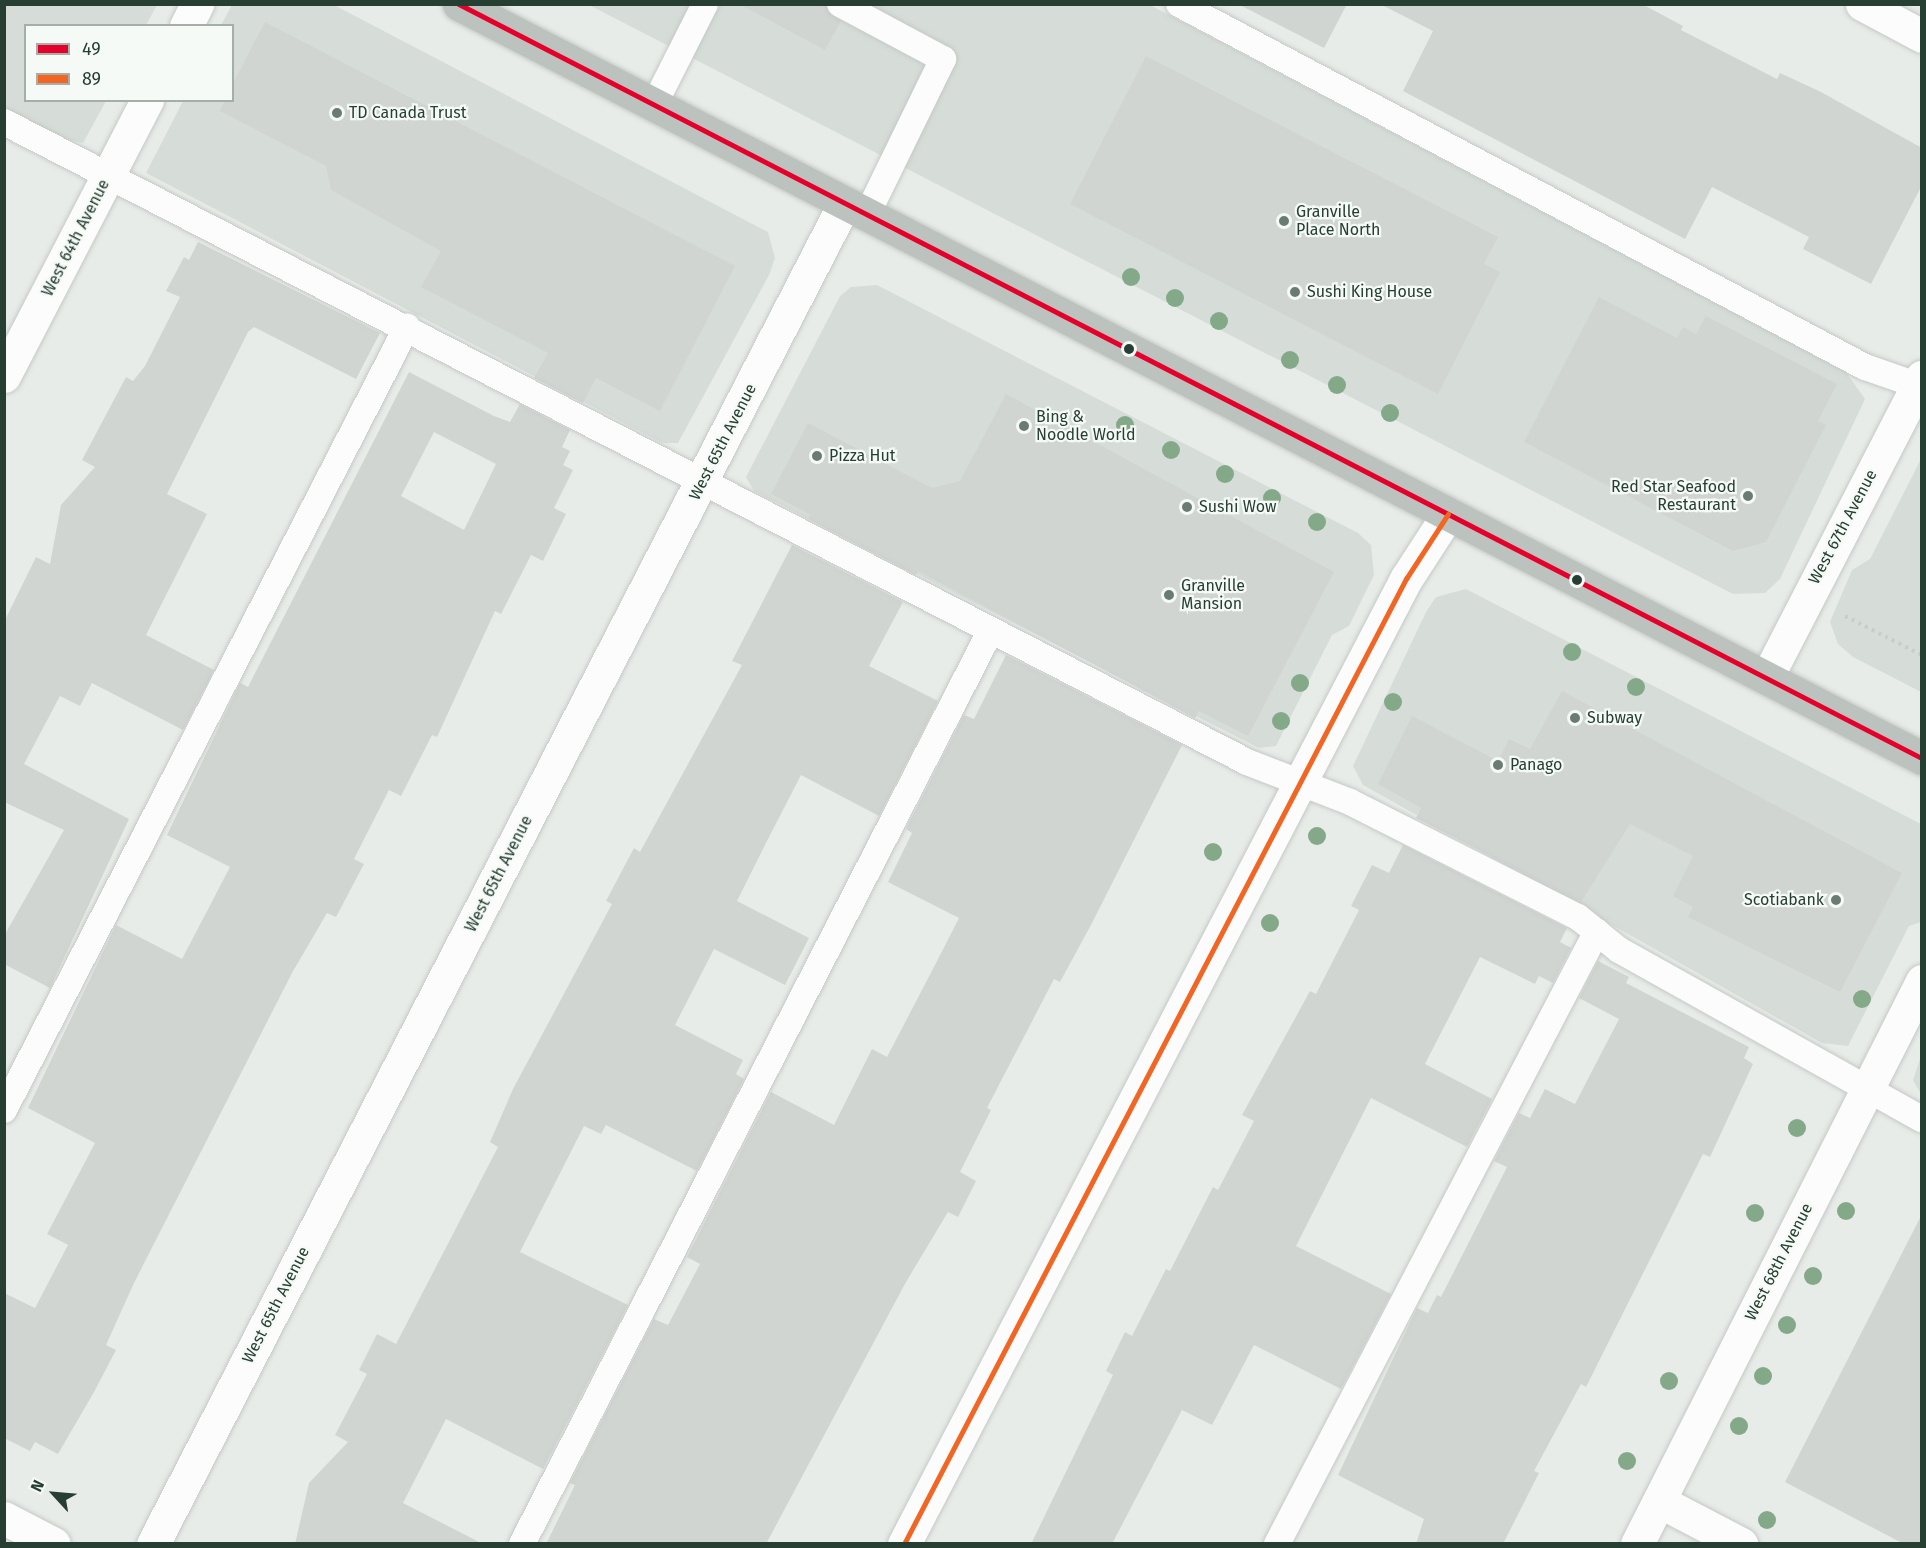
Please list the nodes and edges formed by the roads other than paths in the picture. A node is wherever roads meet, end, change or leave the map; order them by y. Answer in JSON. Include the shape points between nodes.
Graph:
{"nodes":[{"id":1,"x":197,"y":4,"type":"edge"},
{"id":2,"x":459,"y":4,"type":"edge"},
{"id":3,"x":705,"y":4,"type":"edge"},
{"id":4,"x":840,"y":4,"type":"edge"},
{"id":5,"x":1179,"y":4,"type":"edge"},
{"id":6,"x":1862,"y":4,"type":"edge"},
{"id":7,"x":187,"y":24,"type":"edge"},
{"id":8,"x":1922,"y":36,"type":"edge"},
{"id":9,"x":146,"y":102,"type":"edge"},
{"id":10,"x":654,"y":105,"type":"junction"},
{"id":11,"x":4,"y":122,"type":"edge"},
{"id":12,"x":108,"y":176,"type":"junction"},
{"id":13,"x":856,"y":209,"type":"junction"},
{"id":14,"x":407,"y":327,"type":"junction"},
{"id":15,"x":4,"y":376,"type":"edge"},
{"id":16,"x":1920,"y":384,"type":"edge"},
{"id":17,"x":702,"y":484,"type":"junction"},
{"id":18,"x":1448,"y":514,"type":"junction"},
{"id":19,"x":990,"y":632,"type":"junction"},
{"id":20,"x":1767,"y":677,"type":"junction"},
{"id":21,"x":1922,"y":758,"type":"edge"},
{"id":22,"x":1300,"y":782,"type":"junction"},
{"id":23,"x":1597,"y":932,"type":"junction"},
{"id":24,"x":1922,"y":981,"type":"edge"},
{"id":25,"x":1868,"y":1086,"type":"junction"},
{"id":26,"x":4,"y":1110,"type":"edge"},
{"id":27,"x":1922,"y":1119,"type":"edge"},
{"id":28,"x":1659,"y":1501,"type":"junction"},
{"id":29,"x":4,"y":1518,"type":"edge"},
{"id":30,"x":54,"y":1544,"type":"edge"},
{"id":31,"x":153,"y":1544,"type":"edge"},
{"id":32,"x":522,"y":1544,"type":"edge"},
{"id":33,"x":904,"y":1544,"type":"edge"},
{"id":34,"x":1277,"y":1544,"type":"edge"},
{"id":35,"x":1637,"y":1544,"type":"edge"},
{"id":36,"x":1740,"y":1544,"type":"edge"}],
"edges":[{"from":1,"to":7,"type":"street"},
{"from":2,"to":10,"type":"highway"},
{"from":3,"to":10,"type":"lane"},
{"from":4,"to":13,"type":"lane","via":[[943,59]]},
{"from":5,"to":16,"type":"lane","via":[[1865,368]]},
{"from":6,"to":8,"type":"street"},
{"from":9,"to":12,"type":"street","name":"West 64th Avenue"},
{"from":10,"to":13,"type":"highway"},
{"from":11,"to":12,"type":"lane"},
{"from":12,"to":14,"type":"lane"},
{"from":12,"to":15,"type":"street","name":"West 64th Avenue"},
{"from":13,"to":17,"type":"street","name":"West 65th Avenue"},
{"from":13,"to":18,"type":"highway"},
{"from":14,"to":17,"type":"lane"},
{"from":14,"to":26,"type":"lane"},
{"from":16,"to":20,"type":"street","name":"West 67th Avenue"},
{"from":17,"to":19,"type":"lane"},
{"from":17,"to":31,"type":"street","name":"West 65th Avenue"},
{"from":18,"to":20,"type":"highway"},
{"from":18,"to":22,"type":"street","via":[[1406,579]]},
{"from":19,"to":22,"type":"lane","via":[[1247,762]]},
{"from":19,"to":32,"type":"lane"},
{"from":20,"to":21,"type":"highway"},
{"from":22,"to":23,"type":"lane","via":[[1350,802]]},
{"from":22,"to":33,"type":"street"},
{"from":23,"to":25,"type":"lane","via":[[1618,950]]},
{"from":23,"to":34,"type":"lane"},
{"from":24,"to":25,"type":"street","name":"West 68th Avenue"},
{"from":25,"to":27,"type":"lane"},
{"from":25,"to":28,"type":"street","name":"West 68th Avenue"},
{"from":28,"to":35,"type":"street","name":"West 68th Avenue"},
{"from":28,"to":36,"type":"street"},
{"from":29,"to":30,"type":"street"}]}
